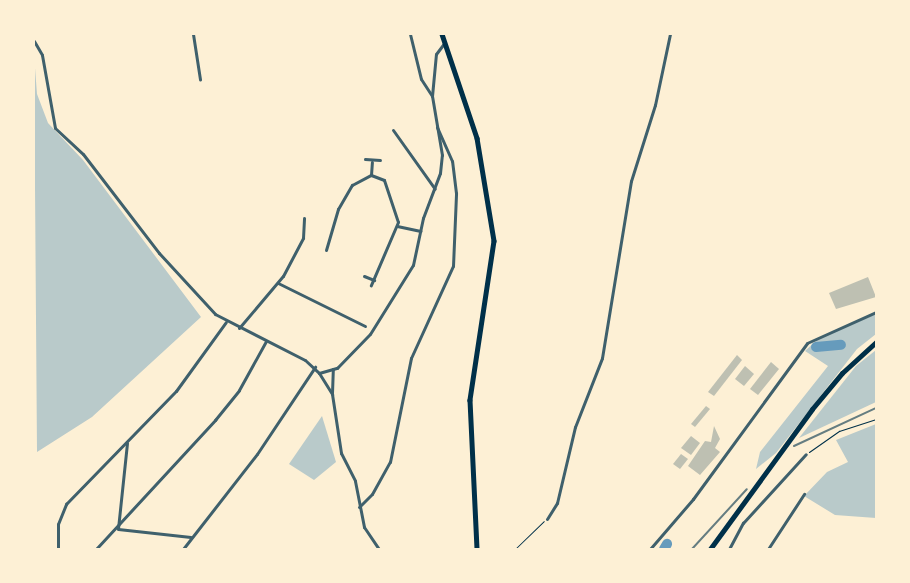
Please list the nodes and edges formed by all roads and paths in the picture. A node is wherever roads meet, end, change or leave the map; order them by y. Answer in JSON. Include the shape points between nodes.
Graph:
{"nodes":[{"id":1,"x":193,"y":34,"type":"edge"},
{"id":2,"x":410,"y":34,"type":"edge"},
{"id":3,"x":442,"y":34,"type":"edge"},
{"id":4,"x":670,"y":34,"type":"edge"},
{"id":5,"x":34,"y":41,"type":"edge"},
{"id":6,"x":445,"y":42,"type":"junction"},
{"id":7,"x":200,"y":79,"type":"dead end"},
{"id":8,"x":432,"y":96,"type":"junction"},
{"id":9,"x":437,"y":127,"type":"junction"},
{"id":10,"x":393,"y":130,"type":"dead end"},
{"id":11,"x":365,"y":159,"type":"dead end"},
{"id":12,"x":380,"y":160,"type":"dead end"},
{"id":13,"x":372,"y":162,"type":"junction"},
{"id":14,"x":371,"y":175,"type":"junction"},
{"id":15,"x":435,"y":190,"type":"junction"},
{"id":16,"x":304,"y":218,"type":"dead end"},
{"id":17,"x":397,"y":226,"type":"junction"},
{"id":18,"x":420,"y":231,"type":"junction"},
{"id":19,"x":326,"y":250,"type":"dead end"},
{"id":20,"x":364,"y":276,"type":"dead end"},
{"id":21,"x":374,"y":280,"type":"junction"},
{"id":22,"x":278,"y":283,"type":"junction"},
{"id":23,"x":371,"y":285,"type":"dead end"},
{"id":24,"x":876,"y":312,"type":"edge"},
{"id":25,"x":226,"y":322,"type":"junction"},
{"id":26,"x":365,"y":326,"type":"dead end"},
{"id":27,"x":239,"y":328,"type":"junction"},
{"id":28,"x":266,"y":341,"type":"junction"},
{"id":29,"x":876,"y":342,"type":"edge"},
{"id":30,"x":315,"y":367,"type":"junction"},
{"id":31,"x":333,"y":369,"type":"junction"},
{"id":32,"x":319,"y":373,"type":"junction"},
{"id":33,"x":332,"y":394,"type":"junction"},
{"id":34,"x":876,"y":419,"type":"edge"},
{"id":35,"x":127,"y":443,"type":"junction"},
{"id":36,"x":806,"y":454,"type":"joint"},
{"id":37,"x":804,"y":494,"type":"dead end"},
{"id":38,"x":359,"y":507,"type":"junction"},
{"id":39,"x":547,"y":519,"type":"joint"},
{"id":40,"x":118,"y":529,"type":"junction"},
{"id":41,"x":192,"y":537,"type":"junction"},
{"id":42,"x":58,"y":549,"type":"edge"},
{"id":43,"x":96,"y":549,"type":"edge"},
{"id":44,"x":182,"y":549,"type":"edge"},
{"id":45,"x":379,"y":549,"type":"edge"},
{"id":46,"x":477,"y":549,"type":"edge"},
{"id":47,"x":515,"y":549,"type":"edge"},
{"id":48,"x":650,"y":549,"type":"edge"},
{"id":49,"x":710,"y":549,"type":"edge"},
{"id":50,"x":729,"y":549,"type":"edge"},
{"id":51,"x":768,"y":549,"type":"edge"}],
"edges":[{"from":1,"to":7,"type":"street"},
{"from":2,"to":8,"type":"street","via":[[421,79]]},
{"from":3,"to":6,"type":"main road"},
{"from":4,"to":39,"type":"street","via":[[655,105],[631,180],[602,358],[575,427],[557,503]]},
{"from":5,"to":25,"type":"street","via":[[42,55],[55,128],[83,154],[159,253]]},
{"from":6,"to":8,"type":"street","via":[[436,54]]},
{"from":6,"to":46,"type":"main road","via":[[477,138],[494,241],[470,400]]},
{"from":8,"to":9,"type":"street"},
{"from":9,"to":15,"type":"street","via":[[442,155]]},
{"from":9,"to":38,"type":"street","via":[[452,161],[456,193],[453,266],[409,368],[390,462],[372,494]]},
{"from":10,"to":15,"type":"street"},
{"from":11,"to":13,"type":"street"},
{"from":12,"to":13,"type":"street"},
{"from":13,"to":14,"type":"street"},
{"from":14,"to":17,"type":"street","via":[[384,180],[389,189]]},
{"from":14,"to":19,"type":"street","via":[[362,176],[344,195]]},
{"from":15,"to":18,"type":"street"},
{"from":16,"to":22,"type":"street","via":[[303,238]]},
{"from":17,"to":18,"type":"street"},
{"from":17,"to":21,"type":"street"},
{"from":18,"to":31,"type":"street","via":[[413,266],[392,305],[352,354]]},
{"from":20,"to":21,"type":"street"},
{"from":21,"to":23,"type":"street"},
{"from":22,"to":26,"type":"street"},
{"from":22,"to":27,"type":"street"},
{"from":24,"to":48,"type":"street","via":[[807,343],[718,467]]},
{"from":25,"to":27,"type":"street"},
{"from":25,"to":35,"type":"street","via":[[176,391]]},
{"from":27,"to":28,"type":"street"},
{"from":28,"to":30,"type":"street"},
{"from":28,"to":40,"type":"street","via":[[239,390]]},
{"from":29,"to":49,"type":"main road","via":[[842,373],[812,409]]},
{"from":30,"to":32,"type":"street"},
{"from":30,"to":41,"type":"street","via":[[257,454]]},
{"from":31,"to":32,"type":"street"},
{"from":31,"to":33,"type":"street"},
{"from":32,"to":33,"type":"street"},
{"from":33,"to":38,"type":"street","via":[[341,454],[355,481]]},
{"from":34,"to":36,"type":"path","via":[[839,431]]},
{"from":35,"to":40,"type":"street"},
{"from":35,"to":42,"type":"street","via":[[66,504],[58,524]]},
{"from":36,"to":50,"type":"street","via":[[743,524]]},
{"from":37,"to":51,"type":"street"},
{"from":38,"to":45,"type":"street","via":[[364,528]]},
{"from":39,"to":47,"type":"path"},
{"from":40,"to":41,"type":"street"},
{"from":40,"to":43,"type":"street"},
{"from":41,"to":44,"type":"street"}]}
